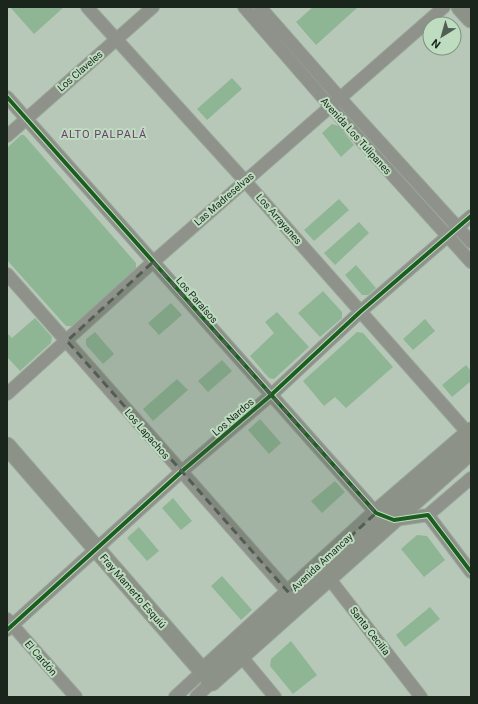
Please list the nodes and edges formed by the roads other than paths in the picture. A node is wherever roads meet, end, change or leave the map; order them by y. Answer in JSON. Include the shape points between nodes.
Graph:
{"nodes":[{"id":1,"x":87,"y":7,"type":"edge"},
{"id":2,"x":153,"y":7,"type":"edge"},
{"id":3,"x":244,"y":7,"type":"edge"},
{"id":4,"x":260,"y":7,"type":"edge"},
{"id":5,"x":444,"y":7,"type":"edge"},
{"id":6,"x":460,"y":7,"type":"edge"},
{"id":7,"x":471,"y":19,"type":"edge"},
{"id":8,"x":116,"y":40,"type":"junction"},
{"id":9,"x":7,"y":97,"type":"edge"},
{"id":10,"x":340,"y":98,"type":"junction"},
{"id":11,"x":330,"y":106,"type":"junction"},
{"id":12,"x":26,"y":118,"type":"junction"},
{"id":13,"x":7,"y":136,"type":"edge"},
{"id":14,"x":245,"y":181,"type":"junction"},
{"id":15,"x":471,"y":216,"type":"edge"},
{"id":16,"x":458,"y":227,"type":"junction"},
{"id":17,"x":448,"y":236,"type":"junction"},
{"id":18,"x":471,"y":242,"type":"edge"},
{"id":19,"x":153,"y":262,"type":"junction"},
{"id":20,"x":471,"y":262,"type":"edge"},
{"id":21,"x":7,"y":274,"type":"edge"},
{"id":22,"x":360,"y":312,"type":"junction"},
{"id":23,"x":67,"y":341,"type":"junction"},
{"id":24,"x":7,"y":394,"type":"edge"},
{"id":25,"x":270,"y":396,"type":"junction"},
{"id":26,"x":469,"y":432,"type":"edge"},
{"id":27,"x":7,"y":446,"type":"edge"},
{"id":28,"x":471,"y":452,"type":"edge"},
{"id":29,"x":181,"y":472,"type":"junction"},
{"id":30,"x":471,"y":478,"type":"edge"},
{"id":31,"x":376,"y":513,"type":"junction"},
{"id":32,"x":428,"y":515,"type":"junction"},
{"id":33,"x":394,"y":520,"type":"junction"},
{"id":34,"x":97,"y":549,"type":"junction"},
{"id":35,"x":319,"y":565,"type":"junction"},
{"id":36,"x":471,"y":572,"type":"edge"},
{"id":37,"x":330,"y":579,"type":"junction"},
{"id":38,"x":289,"y":593,"type":"junction"},
{"id":39,"x":9,"y":625,"type":"edge"},
{"id":40,"x":237,"y":650,"type":"junction"},
{"id":41,"x":208,"y":677,"type":"junction"},
{"id":42,"x":76,"y":697,"type":"edge"},
{"id":43,"x":175,"y":697,"type":"edge"},
{"id":44,"x":196,"y":697,"type":"edge"},
{"id":45,"x":275,"y":697,"type":"edge"},
{"id":46,"x":421,"y":697,"type":"edge"}],
"edges":[{"from":1,"to":8,"type":"street","name":"Los Arrayanes"},
{"from":2,"to":8,"type":"street","name":"Los Claveles"},
{"from":3,"to":11,"type":"street","name":"Avenida Los Tulipanes"},
{"from":4,"to":10,"type":"street","name":"Avenida Los Tulipanes"},
{"from":5,"to":10,"type":"street","name":"Las Madreselvas"},
{"from":6,"to":7,"type":"street"},
{"from":8,"to":12,"type":"street","name":"Los Claveles"},
{"from":8,"to":14,"type":"street","name":"Los Arrayanes"},
{"from":9,"to":12,"type":"street","name":"Los Paraísos"},
{"from":10,"to":11,"type":"street","name":"Las Madreselvas"},
{"from":10,"to":16,"type":"street","name":"Avenida Los Tulipanes"},
{"from":11,"to":14,"type":"street","name":"Las Madreselvas"},
{"from":11,"to":17,"type":"street","name":"Avenida Los Tulipanes"},
{"from":12,"to":13,"type":"street","name":"Los Claveles"},
{"from":12,"to":19,"type":"street","name":"Los Paraísos"},
{"from":14,"to":19,"type":"street","name":"Las Madreselvas"},
{"from":14,"to":22,"type":"street","name":"Los Arrayanes"},
{"from":15,"to":16,"type":"street","name":"Los Nardos"},
{"from":16,"to":17,"type":"street","name":"Los Nardos"},
{"from":16,"to":18,"type":"street","name":"Avenida Los Tulipanes"},
{"from":17,"to":20,"type":"street","name":"Avenida Los Tulipanes"},
{"from":17,"to":22,"type":"street","name":"Los Nardos"},
{"from":19,"to":23,"type":"street","name":"Las Madreselvas"},
{"from":19,"to":25,"type":"street","name":"Los Paraísos"},
{"from":21,"to":23,"type":"street","name":"Los Lapachos"},
{"from":22,"to":25,"type":"street","name":"Los Nardos"},
{"from":22,"to":26,"type":"street","name":"Los Arrayanes"},
{"from":23,"to":24,"type":"street","name":"Las Madreselvas"},
{"from":23,"to":29,"type":"street","name":"Los Lapachos"},
{"from":25,"to":29,"type":"street","name":"Los Nardos"},
{"from":25,"to":31,"type":"street","name":"Los Paraísos"},
{"from":26,"to":31,"type":"street","name":"Avenida Amancay"},
{"from":27,"to":34,"type":"street","name":"Fray Mamerto Esquiú"},
{"from":28,"to":33,"type":"street","name":"Avenida Amancay"},
{"from":29,"to":34,"type":"street","name":"Los Nardos"},
{"from":29,"to":38,"type":"street","name":"Los Lapachos"},
{"from":30,"to":32,"type":"street"},
{"from":31,"to":33,"type":"street"},
{"from":31,"to":35,"type":"street","name":"Avenida Amancay"},
{"from":32,"to":33,"type":"street"},
{"from":32,"to":36,"type":"street"},
{"from":33,"to":37,"type":"street","name":"Avenida Amancay"},
{"from":34,"to":39,"type":"street","name":"Los Nardos"},
{"from":34,"to":41,"type":"street","name":"Fray Mamerto Esquiú"},
{"from":35,"to":37,"type":"street","name":"Santa Cecilia"},
{"from":35,"to":38,"type":"street","name":"Avenida Amancay"},
{"from":37,"to":40,"type":"street","name":"Avenida Amancay"},
{"from":37,"to":46,"type":"street","name":"Santa Cecilia"},
{"from":38,"to":40,"type":"street","name":"Avenida Amancay"},
{"from":39,"to":42,"type":"street","name":"El Cardón"},
{"from":40,"to":41,"type":"street","name":"Avenida Amancay"},
{"from":40,"to":45,"type":"street"},
{"from":41,"to":43,"type":"street","name":"Avenida Amancay"},
{"from":41,"to":44,"type":"street","name":"Avenida Amancay"}]}
